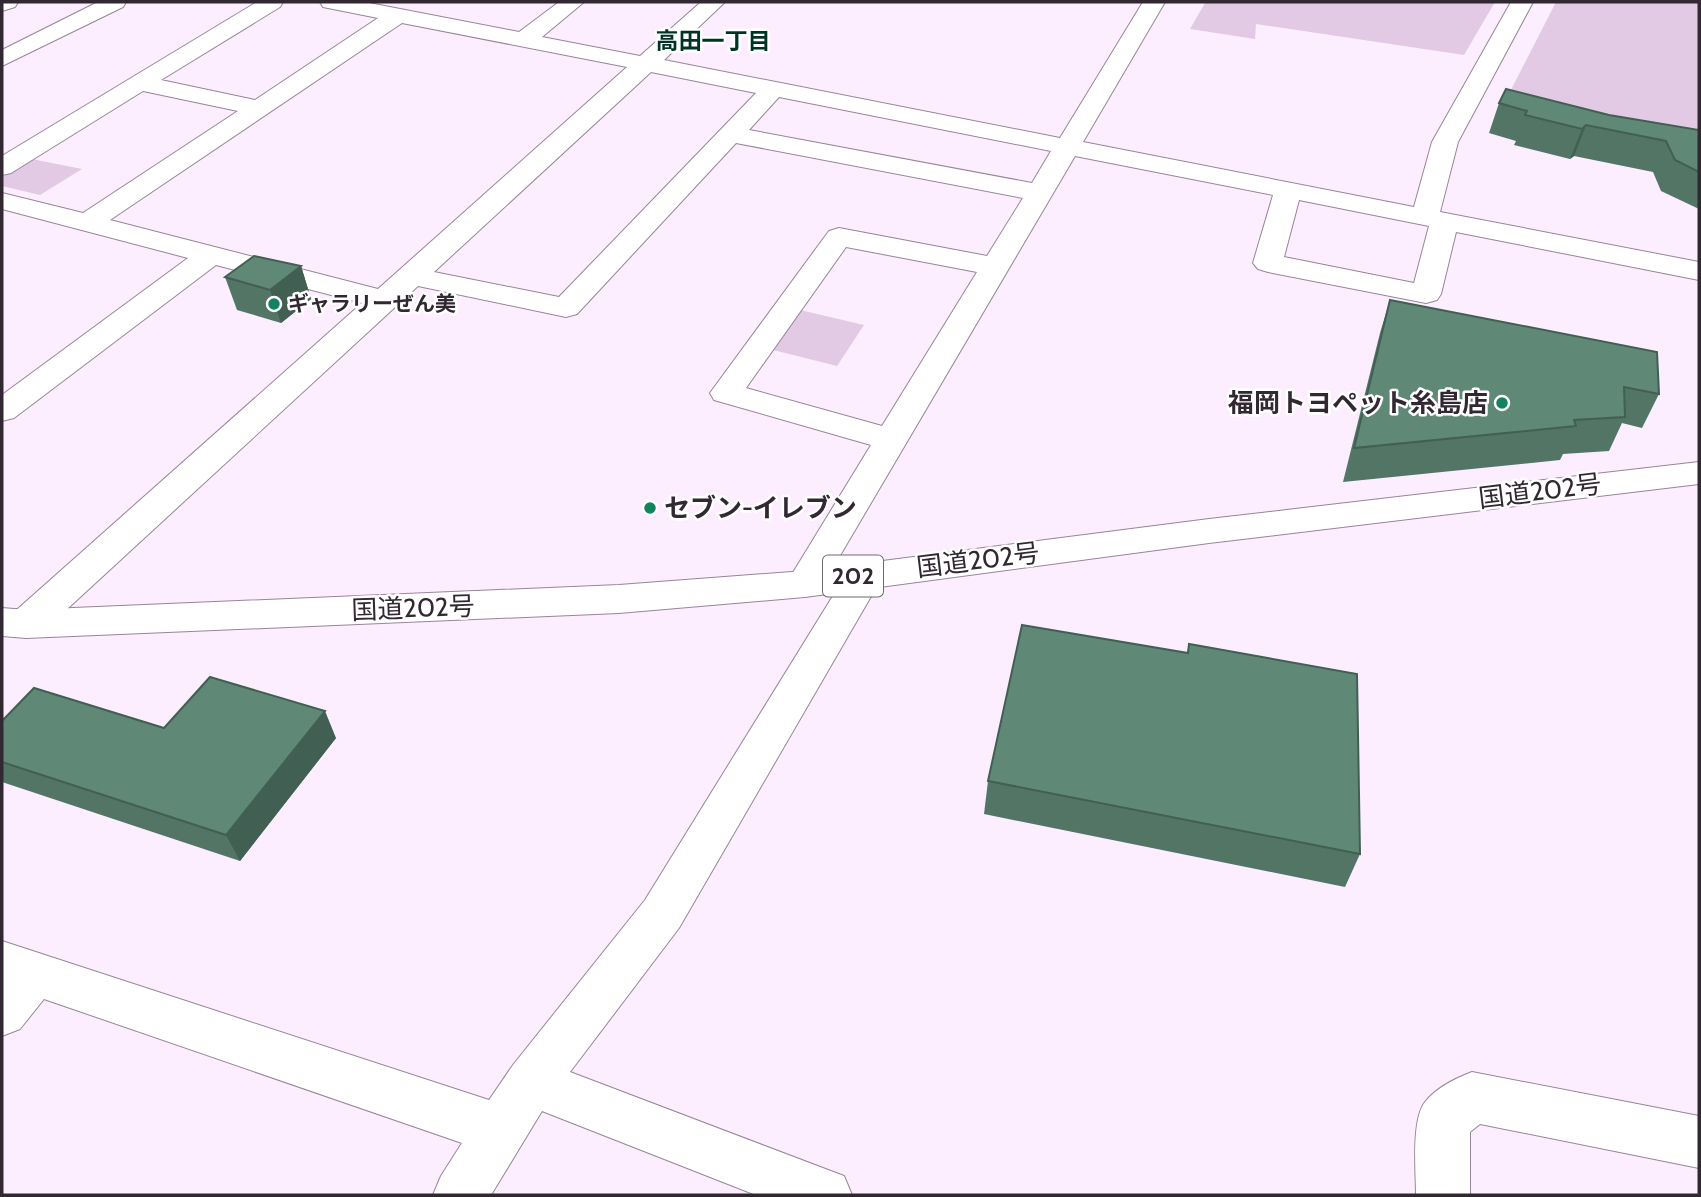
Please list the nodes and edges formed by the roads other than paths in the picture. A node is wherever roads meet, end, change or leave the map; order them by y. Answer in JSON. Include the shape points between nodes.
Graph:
{"nodes":[{"id":1,"x":7,"y":2,"type":"edge"},
{"id":2,"x":115,"y":2,"type":"edge"},
{"id":3,"x":272,"y":2,"type":"edge"},
{"id":4,"x":331,"y":2,"type":"edge"},
{"id":5,"x":449,"y":2,"type":"edge"},
{"id":6,"x":573,"y":2,"type":"edge"},
{"id":7,"x":714,"y":2,"type":"edge"},
{"id":8,"x":1154,"y":2,"type":"edge"},
{"id":9,"x":1522,"y":2,"type":"edge"},
{"id":10,"x":2,"y":4,"type":"edge"},
{"id":11,"x":398,"y":15,"type":"junction"},
{"id":12,"x":424,"y":20,"type":"junction"},
{"id":13,"x":525,"y":39,"type":"junction"},
{"id":14,"x":2,"y":60,"type":"edge"},
{"id":15,"x":646,"y":63,"type":"junction"},
{"id":16,"x":138,"y":83,"type":"junction"},
{"id":17,"x":774,"y":88,"type":"junction"},
{"id":18,"x":259,"y":108,"type":"junction"},
{"id":19,"x":730,"y":134,"type":"junction"},
{"id":20,"x":1069,"y":146,"type":"junction"},
{"id":21,"x":2,"y":167,"type":"edge"},
{"id":22,"x":1288,"y":190,"type":"junction"},
{"id":23,"x":1041,"y":193,"type":"junction"},
{"id":24,"x":2,"y":201,"type":"edge"},
{"id":25,"x":1435,"y":219,"type":"junction"},
{"id":26,"x":87,"y":223,"type":"junction"},
{"id":27,"x":211,"y":255,"type":"junction"},
{"id":28,"x":996,"y":267,"type":"junction"},
{"id":29,"x":1699,"y":271,"type":"edge"},
{"id":30,"x":411,"y":275,"type":"junction"},
{"id":31,"x":384,"y":300,"type":"junction"},
{"id":32,"x":2,"y":411,"type":"edge"},
{"id":33,"x":892,"y":440,"type":"junction"},
{"id":34,"x":1699,"y":473,"type":"edge"},
{"id":35,"x":865,"y":574,"type":"junction"},
{"id":36,"x":805,"y":584,"type":"junction"},
{"id":37,"x":14,"y":623,"type":"edge"},
{"id":38,"x":19,"y":968,"type":"edge"},
{"id":39,"x":2,"y":1013,"type":"edge"},
{"id":40,"x":531,"y":1082,"type":"junction"},
{"id":41,"x":501,"y":1130,"type":"junction"},
{"id":42,"x":1699,"y":1142,"type":"edge"},
{"id":43,"x":460,"y":1195,"type":"edge"},
{"id":44,"x":825,"y":1195,"type":"edge"},
{"id":45,"x":1443,"y":1195,"type":"edge"}],
"edges":[{"from":1,"to":10,"type":"main road"},
{"from":2,"to":14,"type":"main road"},
{"from":3,"to":16,"type":"main road"},
{"from":4,"to":11,"type":"main road"},
{"from":5,"to":12,"type":"main road"},
{"from":6,"to":13,"type":"main road"},
{"from":7,"to":15,"type":"main road"},
{"from":8,"to":20,"type":"main road"},
{"from":9,"to":25,"type":"main road","via":[[1445,142]]},
{"from":11,"to":12,"type":"main road"},
{"from":11,"to":18,"type":"main road"},
{"from":12,"to":13,"type":"main road"},
{"from":13,"to":15,"type":"main road"},
{"from":15,"to":17,"type":"main road"},
{"from":15,"to":30,"type":"main road"},
{"from":16,"to":18,"type":"main road"},
{"from":16,"to":21,"type":"main road"},
{"from":17,"to":19,"type":"main road"},
{"from":17,"to":20,"type":"main road"},
{"from":18,"to":26,"type":"main road"},
{"from":19,"to":23,"type":"main road"},
{"from":19,"to":30,"type":"main road","via":[[566,308]]},
{"from":20,"to":22,"type":"main road"},
{"from":20,"to":23,"type":"main road"},
{"from":22,"to":25,"type":"main road"},
{"from":22,"to":25,"type":"main road","via":[[1268,263],[1426,294]]},
{"from":23,"to":28,"type":"main road"},
{"from":24,"to":26,"type":"main road"},
{"from":25,"to":29,"type":"main road"},
{"from":26,"to":27,"type":"main road"},
{"from":27,"to":31,"type":"main road"},
{"from":27,"to":32,"type":"main road"},
{"from":28,"to":33,"type":"main road"},
{"from":28,"to":33,"type":"main road","via":[[839,237],[726,394]]},
{"from":30,"to":31,"type":"main road"},
{"from":31,"to":37,"type":"main road"},
{"from":33,"to":36,"type":"main road"},
{"from":34,"to":35,"type":"main road","name":"国道202号","number":"202"},
{"from":35,"to":36,"type":"main road","name":"国道202号","number":"202"},
{"from":35,"to":40,"type":"main road","via":[[662,914]]},
{"from":36,"to":37,"type":"main road","name":"国道202号","number":"202","via":[[619,599]]},
{"from":38,"to":39,"type":"main road"},
{"from":38,"to":41,"type":"main road"},
{"from":40,"to":41,"type":"main road"},
{"from":40,"to":44,"type":"main road"},
{"from":41,"to":43,"type":"main road"},
{"from":42,"to":45,"type":"main road","via":[[1472,1097],[1444,1120]]}]}
